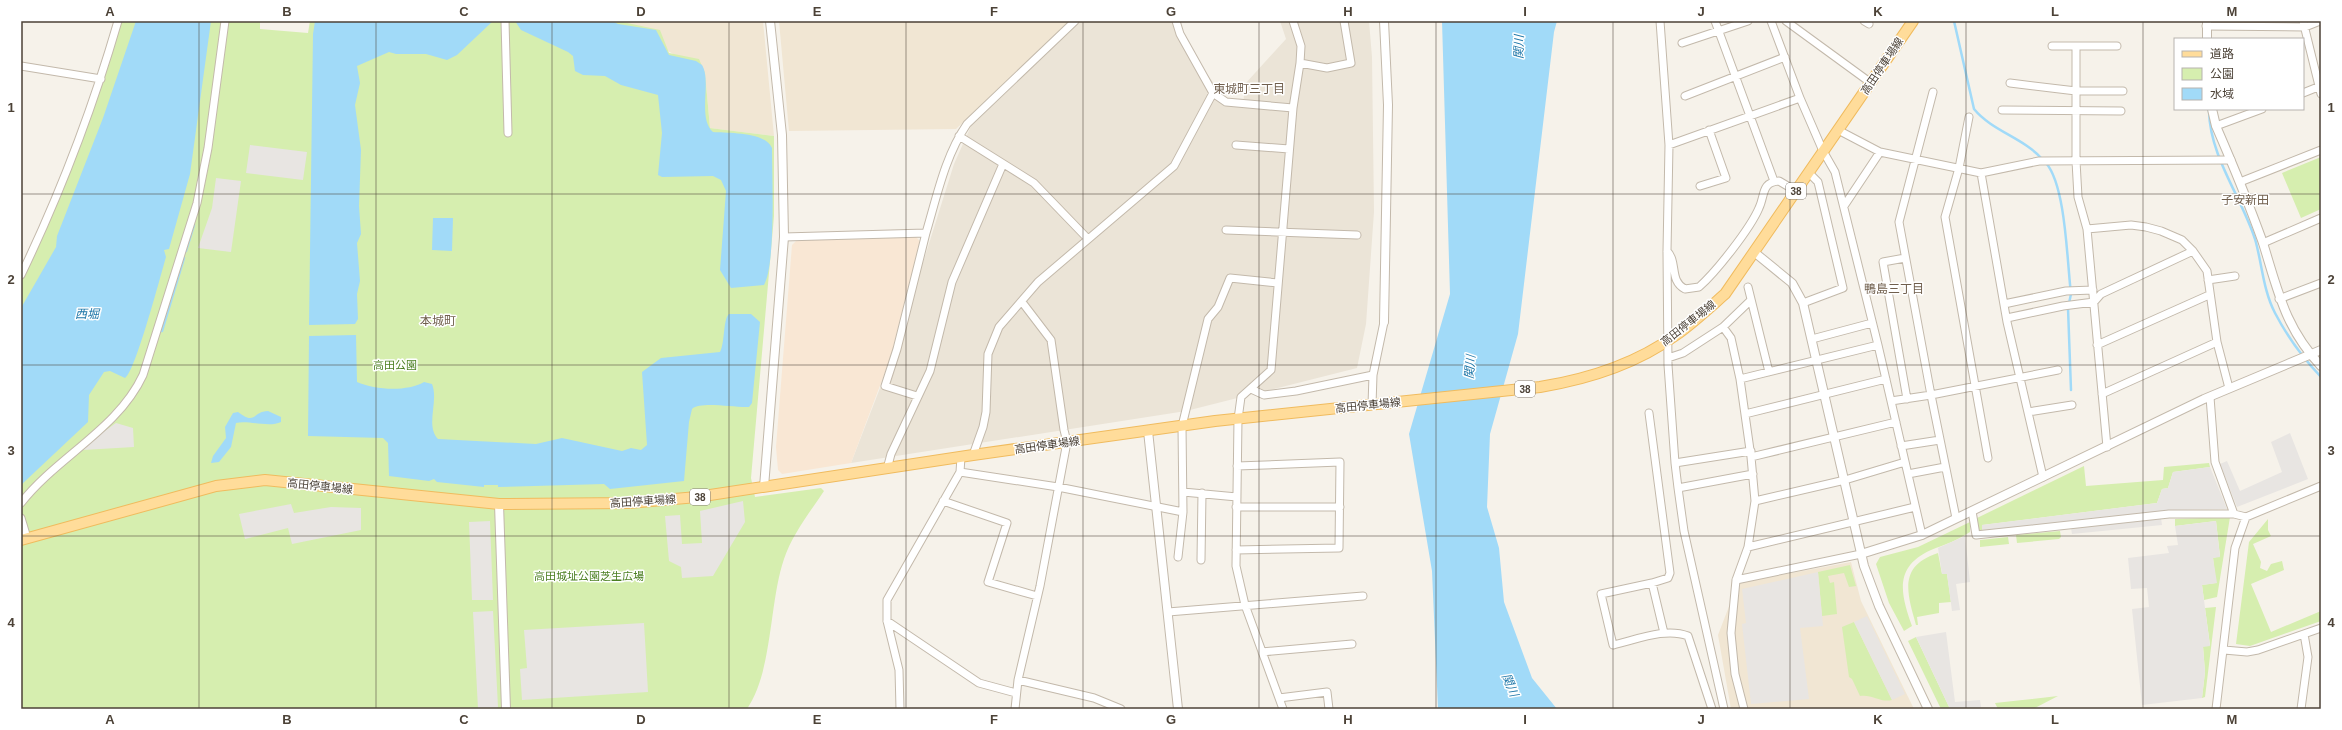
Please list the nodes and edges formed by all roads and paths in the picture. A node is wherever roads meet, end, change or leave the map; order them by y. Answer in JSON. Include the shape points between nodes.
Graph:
{"nodes":[{"id":1,"x":118,"y":21,"type":"edge"},
{"id":2,"x":225,"y":21,"type":"edge"},
{"id":3,"x":505,"y":21,"type":"edge"},
{"id":4,"x":770,"y":21,"type":"edge"},
{"id":5,"x":1075,"y":21,"type":"edge"},
{"id":6,"x":1176,"y":21,"type":"edge"},
{"id":7,"x":1293,"y":21,"type":"edge"},
{"id":8,"x":1344,"y":21,"type":"edge"},
{"id":9,"x":1384,"y":21,"type":"edge"},
{"id":10,"x":1660,"y":21,"type":"edge"},
{"id":11,"x":1715,"y":21,"type":"edge"},
{"id":12,"x":1748,"y":21,"type":"edge"},
{"id":13,"x":1772,"y":21,"type":"edge"},
{"id":14,"x":1786,"y":21,"type":"edge"},
{"id":15,"x":1913,"y":21,"type":"edge"},
{"id":16,"x":2320,"y":21,"type":"edge"},
{"id":17,"x":2206,"y":23,"type":"edge"},
{"id":18,"x":2304,"y":24,"type":"edge"},
{"id":19,"x":1719,"y":32,"type":"junction"},
{"id":20,"x":2207,"y":38,"type":"edge"},
{"id":21,"x":1682,"y":43,"type":"dead end"},
{"id":22,"x":2052,"y":46,"type":"dead end"},
{"id":23,"x":2076,"y":46,"type":"junction"},
{"id":24,"x":2117,"y":46,"type":"dead end"},
{"id":25,"x":1785,"y":57,"type":"junction"},
{"id":26,"x":1300,"y":63,"type":"junction"},
{"id":27,"x":21,"y":66,"type":"edge"},
{"id":28,"x":1735,"y":76,"type":"junction"},
{"id":29,"x":101,"y":79,"type":"junction"},
{"id":30,"x":1871,"y":83,"type":"junction"},
{"id":31,"x":2010,"y":83,"type":"dead end"},
{"id":32,"x":2076,"y":91,"type":"junction"},
{"id":33,"x":2123,"y":91,"type":"dead end"},
{"id":34,"x":2320,"y":91,"type":"edge"},
{"id":35,"x":1213,"y":92,"type":"junction"},
{"id":36,"x":1933,"y":92,"type":"dead end"},
{"id":37,"x":2304,"y":93,"type":"edge"},
{"id":38,"x":1685,"y":96,"type":"dead end"},
{"id":39,"x":1800,"y":98,"type":"junction"},
{"id":40,"x":1293,"y":108,"type":"junction"},
{"id":41,"x":2002,"y":110,"type":"dead end"},
{"id":42,"x":2212,"y":110,"type":"edge"},
{"id":43,"x":2259,"y":110,"type":"edge"},
{"id":44,"x":2076,"y":111,"type":"junction"},
{"id":45,"x":2121,"y":111,"type":"dead end"},
{"id":46,"x":1749,"y":115,"type":"junction"},
{"id":47,"x":1969,"y":117,"type":"dead end"},
{"id":48,"x":2216,"y":126,"type":"junction"},
{"id":49,"x":1709,"y":130,"type":"junction"},
{"id":50,"x":1838,"y":130,"type":"junction"},
{"id":51,"x":508,"y":133,"type":"dead end"},
{"id":52,"x":958,"y":136,"type":"junction"},
{"id":53,"x":1236,"y":145,"type":"dead end"},
{"id":54,"x":1669,"y":145,"type":"junction"},
{"id":55,"x":1289,"y":149,"type":"junction"},
{"id":56,"x":1823,"y":150,"type":"junction"},
{"id":57,"x":2321,"y":150,"type":"edge"},
{"id":58,"x":1880,"y":152,"type":"junction"},
{"id":59,"x":1916,"y":160,"type":"junction"},
{"id":60,"x":2231,"y":160,"type":"junction"},
{"id":61,"x":2076,"y":161,"type":"junction"},
{"id":62,"x":1003,"y":164,"type":"junction"},
{"id":63,"x":1959,"y":168,"type":"junction"},
{"id":64,"x":1809,"y":172,"type":"junction"},
{"id":65,"x":1981,"y":173,"type":"junction"},
{"id":66,"x":1774,"y":181,"type":"junction"},
{"id":67,"x":2240,"y":182,"type":"junction"},
{"id":68,"x":1700,"y":186,"type":"dead end"},
{"id":69,"x":1796,"y":191,"type":"junction"},
{"id":70,"x":1844,"y":206,"type":"junction"},
{"id":71,"x":2321,"y":218,"type":"edge"},
{"id":72,"x":2087,"y":229,"type":"junction"},
{"id":73,"x":1226,"y":230,"type":"dead end"},
{"id":74,"x":1282,"y":232,"type":"junction"},
{"id":75,"x":926,"y":233,"type":"junction"},
{"id":76,"x":1357,"y":235,"type":"dead end"},
{"id":77,"x":784,"y":237,"type":"junction"},
{"id":78,"x":1088,"y":239,"type":"junction"},
{"id":79,"x":2262,"y":243,"type":"junction"},
{"id":80,"x":1667,"y":251,"type":"junction"},
{"id":81,"x":2194,"y":251,"type":"junction"},
{"id":82,"x":1754,"y":252,"type":"junction"},
{"id":83,"x":1905,"y":258,"type":"junction"},
{"id":84,"x":21,"y":275,"type":"edge"},
{"id":85,"x":2235,"y":276,"type":"dead end"},
{"id":86,"x":2208,"y":280,"type":"junction"},
{"id":87,"x":2321,"y":283,"type":"edge"},
{"id":88,"x":1278,"y":284,"type":"junction"},
{"id":89,"x":1748,"y":287,"type":"dead end"},
{"id":90,"x":2093,"y":290,"type":"junction"},
{"id":91,"x":2209,"y":295,"type":"junction"},
{"id":92,"x":2279,"y":299,"type":"junction"},
{"id":93,"x":1751,"y":300,"type":"junction"},
{"id":94,"x":1022,"y":302,"type":"junction"},
{"id":95,"x":2094,"y":302,"type":"junction"},
{"id":96,"x":1803,"y":303,"type":"junction"},
{"id":97,"x":2004,"y":304,"type":"junction"},
{"id":98,"x":2007,"y":318,"type":"junction"},
{"id":99,"x":1384,"y":322,"type":"joint"},
{"id":100,"x":1872,"y":324,"type":"junction"},
{"id":101,"x":1723,"y":327,"type":"junction"},
{"id":102,"x":1812,"y":339,"type":"junction"},
{"id":103,"x":2217,"y":342,"type":"junction"},
{"id":104,"x":1665,"y":343,"type":"junction"},
{"id":105,"x":1878,"y":345,"type":"junction"},
{"id":106,"x":2097,"y":345,"type":"junction"},
{"id":107,"x":2321,"y":350,"type":"edge"},
{"id":108,"x":2310,"y":354,"type":"junction"},
{"id":109,"x":1668,"y":358,"type":"junction"},
{"id":110,"x":1816,"y":362,"type":"junction"},
{"id":111,"x":2321,"y":366,"type":"edge"},
{"id":112,"x":2058,"y":370,"type":"dead end"},
{"id":113,"x":1769,"y":372,"type":"junction"},
{"id":114,"x":1373,"y":375,"type":"junction"},
{"id":115,"x":2020,"y":378,"type":"junction"},
{"id":116,"x":1740,"y":379,"type":"junction"},
{"id":117,"x":1886,"y":379,"type":"junction"},
{"id":118,"x":1975,"y":387,"type":"junction"},
{"id":119,"x":2228,"y":388,"type":"junction"},
{"id":120,"x":1251,"y":389,"type":"junction"},
{"id":121,"x":1824,"y":394,"type":"junction"},
{"id":122,"x":2102,"y":394,"type":"junction"},
{"id":123,"x":917,"y":396,"type":"junction"},
{"id":124,"x":1931,"y":396,"type":"junction"},
{"id":125,"x":2210,"y":396,"type":"junction"},
{"id":126,"x":1907,"y":399,"type":"junction"},
{"id":127,"x":1891,"y":401,"type":"junction"},
{"id":128,"x":1377,"y":404,"type":"junction"},
{"id":129,"x":2072,"y":405,"type":"dead end"},
{"id":130,"x":2028,"y":412,"type":"junction"},
{"id":131,"x":1649,"y":413,"type":"dead end"},
{"id":132,"x":1746,"y":414,"type":"junction"},
{"id":133,"x":1238,"y":419,"type":"junction"},
{"id":134,"x":1896,"y":422,"type":"junction"},
{"id":135,"x":1182,"y":426,"type":"junction"},
{"id":136,"x":1148,"y":431,"type":"junction"},
{"id":137,"x":1834,"y":437,"type":"junction"},
{"id":138,"x":1940,"y":440,"type":"junction"},
{"id":139,"x":1067,"y":442,"type":"junction"},
{"id":140,"x":1901,"y":446,"type":"junction"},
{"id":141,"x":2107,"y":446,"type":"junction"},
{"id":142,"x":1751,"y":454,"type":"junction"},
{"id":143,"x":973,"y":455,"type":"junction"},
{"id":144,"x":961,"y":457,"type":"junction"},
{"id":145,"x":1988,"y":458,"type":"dead end"},
{"id":146,"x":1905,"y":462,"type":"junction"},
{"id":147,"x":1675,"y":463,"type":"junction"},
{"id":148,"x":1237,"y":466,"type":"junction"},
{"id":149,"x":1945,"y":467,"type":"junction"},
{"id":150,"x":887,"y":469,"type":"junction"},
{"id":151,"x":960,"y":472,"type":"junction"},
{"id":152,"x":1753,"y":474,"type":"junction"},
{"id":153,"x":1908,"y":474,"type":"junction"},
{"id":154,"x":2043,"y":477,"type":"junction"},
{"id":155,"x":1844,"y":480,"type":"junction"},
{"id":156,"x":2321,"y":486,"type":"edge"},
{"id":157,"x":764,"y":487,"type":"junction"},
{"id":158,"x":1058,"y":487,"type":"junction"},
{"id":159,"x":1678,"y":488,"type":"junction"},
{"id":160,"x":1183,"y":492,"type":"junction"},
{"id":161,"x":1202,"y":493,"type":"junction"},
{"id":162,"x":1236,"y":497,"type":"junction"},
{"id":163,"x":943,"y":501,"type":"junction"},
{"id":164,"x":1755,"y":501,"type":"junction"},
{"id":165,"x":21,"y":503,"type":"edge"},
{"id":166,"x":499,"y":504,"type":"junction"},
{"id":167,"x":1157,"y":507,"type":"junction"},
{"id":168,"x":1236,"y":507,"type":"junction"},
{"id":169,"x":1340,"y":507,"type":"junction"},
{"id":170,"x":1915,"y":507,"type":"junction"},
{"id":171,"x":1972,"y":511,"type":"junction"},
{"id":172,"x":1183,"y":512,"type":"junction"},
{"id":173,"x":2234,"y":514,"type":"junction"},
{"id":174,"x":2246,"y":517,"type":"junction"},
{"id":175,"x":21,"y":518,"type":"edge"},
{"id":176,"x":1956,"y":518,"type":"junction"},
{"id":177,"x":1855,"y":523,"type":"junction"},
{"id":178,"x":1922,"y":536,"type":"junction"},
{"id":179,"x":24,"y":539,"type":"edge"},
{"id":180,"x":1748,"y":547,"type":"junction"},
{"id":181,"x":1236,"y":550,"type":"junction"},
{"id":182,"x":1861,"y":554,"type":"junction"},
{"id":183,"x":1178,"y":557,"type":"dead end"},
{"id":184,"x":1201,"y":560,"type":"dead end"},
{"id":185,"x":1736,"y":580,"type":"junction"},
{"id":186,"x":1652,"y":583,"type":"junction"},
{"id":187,"x":1038,"y":596,"type":"junction"},
{"id":188,"x":1363,"y":596,"type":"dead end"},
{"id":189,"x":1245,"y":605,"type":"junction"},
{"id":190,"x":1168,"y":612,"type":"junction"},
{"id":191,"x":887,"y":620,"type":"junction"},
{"id":192,"x":2321,"y":628,"type":"edge"},
{"id":193,"x":1664,"y":633,"type":"junction"},
{"id":194,"x":2304,"y":634,"type":"junction"},
{"id":195,"x":1352,"y":644,"type":"dead end"},
{"id":196,"x":2224,"y":650,"type":"junction"},
{"id":197,"x":1262,"y":652,"type":"junction"},
{"id":198,"x":1018,"y":680,"type":"junction"},
{"id":199,"x":1016,"y":693,"type":"junction"},
{"id":200,"x":1279,"y":698,"type":"junction"},
{"id":201,"x":506,"y":709,"type":"edge"},
{"id":202,"x":900,"y":709,"type":"edge"},
{"id":203,"x":1015,"y":709,"type":"edge"},
{"id":204,"x":1121,"y":709,"type":"edge"},
{"id":205,"x":1178,"y":709,"type":"edge"},
{"id":206,"x":1283,"y":709,"type":"edge"},
{"id":207,"x":1329,"y":709,"type":"edge"},
{"id":208,"x":1712,"y":709,"type":"edge"},
{"id":209,"x":1724,"y":709,"type":"edge"},
{"id":210,"x":1744,"y":709,"type":"edge"},
{"id":211,"x":1928,"y":709,"type":"edge"},
{"id":212,"x":2216,"y":709,"type":"edge"},
{"id":213,"x":2302,"y":709,"type":"edge"}],
"edges":[{"from":1,"to":29,"type":"street"},
{"from":2,"to":165,"type":"street","via":[[208,148],[197,203],[143,375],[137,389],[115,415]]},
{"from":3,"to":51,"type":"street"},
{"from":4,"to":77,"type":"street","via":[[782,135]]},
{"from":5,"to":52,"type":"street","via":[[967,124]]},
{"from":6,"to":35,"type":"street","via":[[1180,34]]},
{"from":7,"to":26,"type":"street","via":[[1300,46]]},
{"from":8,"to":26,"type":"street","via":[[1352,63],[1327,68]]},
{"from":9,"to":99,"type":"street","via":[[1388,105]]},
{"from":10,"to":54,"type":"street"},
{"from":11,"to":19,"type":"street"},
{"from":12,"to":19,"type":"street"},
{"from":13,"to":25,"type":"street"},
{"from":14,"to":30,"type":"street"},
{"from":15,"to":30,"type":"main road","name":"高田停車場線","number":"38"},
{"from":16,"to":18,"type":"street"},
{"from":17,"to":18,"type":"street"},
{"from":17,"to":20,"type":"street"},
{"from":18,"to":34,"type":"street"},
{"from":19,"to":21,"type":"street"},
{"from":19,"to":28,"type":"street"},
{"from":22,"to":23,"type":"street"},
{"from":23,"to":24,"type":"street"},
{"from":23,"to":32,"type":"street"},
{"from":25,"to":28,"type":"street"},
{"from":25,"to":39,"type":"street"},
{"from":26,"to":40,"type":"street"},
{"from":27,"to":29,"type":"street"},
{"from":28,"to":38,"type":"street"},
{"from":28,"to":46,"type":"street"},
{"from":29,"to":84,"type":"street","via":[[38,239]]},
{"from":30,"to":50,"type":"main road","name":"高田停車場線","number":"38"},
{"from":31,"to":32,"type":"street"},
{"from":32,"to":33,"type":"street"},
{"from":32,"to":44,"type":"street"},
{"from":34,"to":37,"type":"street"},
{"from":35,"to":40,"type":"street","via":[[1226,102]]},
{"from":35,"to":78,"type":"street","via":[[1174,166]]},
{"from":36,"to":59,"type":"street"},
{"from":39,"to":46,"type":"street"},
{"from":39,"to":56,"type":"street"},
{"from":40,"to":55,"type":"street"},
{"from":41,"to":44,"type":"street"},
{"from":42,"to":48,"type":"street"},
{"from":43,"to":48,"type":"street"},
{"from":44,"to":45,"type":"street"},
{"from":44,"to":61,"type":"street"},
{"from":46,"to":49,"type":"street"},
{"from":46,"to":66,"type":"street"},
{"from":47,"to":63,"type":"street"},
{"from":48,"to":60,"type":"street"},
{"from":49,"to":54,"type":"street"},
{"from":49,"to":68,"type":"street","via":[[1726,178]]},
{"from":50,"to":56,"type":"main road","name":"高田停車場線","number":"38"},
{"from":50,"to":58,"type":"street"},
{"from":52,"to":62,"type":"street"},
{"from":52,"to":75,"type":"street","via":[[946,164]]},
{"from":53,"to":55,"type":"street"},
{"from":54,"to":80,"type":"street"},
{"from":55,"to":74,"type":"street"},
{"from":56,"to":64,"type":"main road","name":"高田停車場線","number":"38"},
{"from":56,"to":70,"type":"street","via":[[1835,172]]},
{"from":57,"to":67,"type":"street"},
{"from":58,"to":59,"type":"street"},
{"from":58,"to":70,"type":"street"},
{"from":59,"to":63,"type":"street"},
{"from":59,"to":83,"type":"street","via":[[1899,222]]},
{"from":60,"to":61,"type":"street"},
{"from":60,"to":67,"type":"street"},
{"from":61,"to":65,"type":"street","via":[[2039,161]]},
{"from":61,"to":72,"type":"street","via":[[2078,197]]},
{"from":62,"to":78,"type":"street","via":[[1034,183]]},
{"from":62,"to":123,"type":"street","via":[[952,282],[930,371]]},
{"from":63,"to":65,"type":"street"},
{"from":63,"to":118,"type":"street","via":[[1945,217]]},
{"from":64,"to":69,"type":"main road","name":"高田停車場線","number":"38"},
{"from":64,"to":96,"type":"street","via":[[1818,182],[1843,288]]},
{"from":65,"to":97,"type":"street"},
{"from":66,"to":69,"type":"street","via":[[1779,181]]},
{"from":66,"to":80,"type":"street","via":[[1764,188],[1760,208],[1734,246],[1699,287],[1690,290],[1682,287],[1676,280],[1671,255]]},
{"from":67,"to":79,"type":"street"},
{"from":69,"to":82,"type":"main road","name":"高田停車場線","number":"38"},
{"from":70,"to":100,"type":"street"},
{"from":71,"to":79,"type":"street"},
{"from":72,"to":81,"type":"street","via":[[2131,225],[2146,227],[2182,240]]},
{"from":72,"to":90,"type":"street"},
{"from":73,"to":74,"type":"street"},
{"from":74,"to":76,"type":"street"},
{"from":74,"to":88,"type":"street"},
{"from":75,"to":77,"type":"street"},
{"from":75,"to":123,"type":"street","via":[[885,386]]},
{"from":77,"to":157,"type":"street"},
{"from":78,"to":94,"type":"street","via":[[1038,282]]},
{"from":79,"to":92,"type":"street"},
{"from":80,"to":104,"type":"street"},
{"from":81,"to":86,"type":"street","via":[[2207,271]]},
{"from":81,"to":95,"type":"street","via":[[2101,294]]},
{"from":82,"to":96,"type":"street","via":[[1792,283]]},
{"from":82,"to":104,"type":"main road","name":"高田停車場線","number":"38","via":[[1725,294]]},
{"from":83,"to":124,"type":"street"},
{"from":83,"to":126,"type":"street","via":[[1883,262]]},
{"from":85,"to":86,"type":"street"},
{"from":86,"to":91,"type":"street"},
{"from":87,"to":92,"type":"street"},
{"from":88,"to":120,"type":"street","via":[[1271,370]]},
{"from":88,"to":135,"type":"street","via":[[1230,278],[1218,307],[1208,319]]},
{"from":89,"to":93,"type":"street"},
{"from":90,"to":95,"type":"street"},
{"from":90,"to":97,"type":"street","via":[[2066,291]]},
{"from":91,"to":103,"type":"street"},
{"from":91,"to":106,"type":"street"},
{"from":92,"to":108,"type":"street","via":[[2292,327]]},
{"from":93,"to":101,"type":"street"},
{"from":93,"to":113,"type":"street"},
{"from":94,"to":139,"type":"street","via":[[1051,340]]},
{"from":94,"to":143,"type":"street","via":[[999,327],[989,347],[986,363],[986,412]]},
{"from":95,"to":98,"type":"street"},
{"from":95,"to":106,"type":"street"},
{"from":96,"to":102,"type":"street"},
{"from":97,"to":98,"type":"street"},
{"from":98,"to":115,"type":"street"},
{"from":99,"to":114,"type":"street"},
{"from":100,"to":102,"type":"street"},
{"from":100,"to":105,"type":"street"},
{"from":101,"to":109,"type":"street","via":[[1683,353]]},
{"from":101,"to":116,"type":"street","via":[[1731,338]]},
{"from":102,"to":110,"type":"street"},
{"from":103,"to":119,"type":"street"},
{"from":103,"to":122,"type":"street"},
{"from":104,"to":109,"type":"street"},
{"from":104,"to":128,"type":"main road","name":"高田停車場線","number":"38","via":[[1610,370],[1559,384]]},
{"from":105,"to":110,"type":"street"},
{"from":105,"to":117,"type":"street"},
{"from":106,"to":122,"type":"street"},
{"from":107,"to":108,"type":"street"},
{"from":108,"to":111,"type":"street"},
{"from":108,"to":119,"type":"street"},
{"from":109,"to":147,"type":"street"},
{"from":110,"to":113,"type":"street"},
{"from":110,"to":121,"type":"street"},
{"from":112,"to":115,"type":"street"},
{"from":113,"to":116,"type":"street"},
{"from":114,"to":120,"type":"street","via":[[1296,391],[1264,394]]},
{"from":114,"to":128,"type":"street"},
{"from":115,"to":118,"type":"street"},
{"from":115,"to":130,"type":"street"},
{"from":116,"to":132,"type":"street"},
{"from":117,"to":121,"type":"street"},
{"from":117,"to":127,"type":"street"},
{"from":118,"to":124,"type":"street"},
{"from":118,"to":145,"type":"street"},
{"from":119,"to":125,"type":"street"},
{"from":120,"to":133,"type":"street","via":[[1241,397]]},
{"from":121,"to":132,"type":"street"},
{"from":121,"to":137,"type":"street"},
{"from":122,"to":141,"type":"street"},
{"from":123,"to":150,"type":"street","via":[[891,454]]},
{"from":124,"to":126,"type":"street"},
{"from":124,"to":138,"type":"street"},
{"from":125,"to":141,"type":"street"},
{"from":125,"to":173,"type":"street","via":[[2215,462]]},
{"from":126,"to":127,"type":"street"},
{"from":127,"to":134,"type":"street"},
{"from":128,"to":133,"type":"main road","name":"高田停車場線","number":"38"},
{"from":129,"to":130,"type":"street"},
{"from":130,"to":154,"type":"street"},
{"from":131,"to":186,"type":"street","via":[[1670,574],[1668,578]]},
{"from":132,"to":142,"type":"street"},
{"from":133,"to":135,"type":"main road","name":"高田停車場線","number":"38"},
{"from":133,"to":148,"type":"street"},
{"from":134,"to":137,"type":"street"},
{"from":134,"to":140,"type":"street"},
{"from":135,"to":136,"type":"main road","name":"高田停車場線","number":"38"},
{"from":135,"to":160,"type":"street"},
{"from":136,"to":139,"type":"main road","name":"高田停車場線","number":"38"},
{"from":136,"to":167,"type":"street"},
{"from":137,"to":142,"type":"street"},
{"from":137,"to":155,"type":"street"},
{"from":138,"to":140,"type":"street"},
{"from":138,"to":149,"type":"street"},
{"from":139,"to":143,"type":"main road","name":"高田停車場線","number":"38"},
{"from":139,"to":158,"type":"street"},
{"from":140,"to":146,"type":"street"},
{"from":141,"to":154,"type":"street"},
{"from":142,"to":147,"type":"street"},
{"from":142,"to":152,"type":"street"},
{"from":143,"to":144,"type":"main road","name":"高田停車場線","number":"38"},
{"from":144,"to":150,"type":"main road","name":"高田停車場線","number":"38"},
{"from":144,"to":151,"type":"street"},
{"from":146,"to":153,"type":"street"},
{"from":146,"to":155,"type":"street"},
{"from":147,"to":159,"type":"street"},
{"from":148,"to":162,"type":"street"},
{"from":148,"to":169,"type":"street","via":[[1340,462]]},
{"from":149,"to":153,"type":"street"},
{"from":149,"to":176,"type":"street"},
{"from":150,"to":157,"type":"main road","name":"高田停車場線","number":"38"},
{"from":151,"to":158,"type":"street"},
{"from":151,"to":163,"type":"street"},
{"from":152,"to":159,"type":"street"},
{"from":152,"to":164,"type":"street"},
{"from":153,"to":170,"type":"street"},
{"from":154,"to":171,"type":"street"},
{"from":155,"to":164,"type":"street"},
{"from":155,"to":177,"type":"street"},
{"from":156,"to":174,"type":"street"},
{"from":157,"to":166,"type":"main road","name":"高田停車場線","number":"38","via":[[697,497],[629,503]]},
{"from":158,"to":167,"type":"street"},
{"from":158,"to":187,"type":"street"},
{"from":159,"to":209,"type":"street","via":[[1684,531]]},
{"from":160,"to":161,"type":"street"},
{"from":160,"to":172,"type":"street"},
{"from":161,"to":162,"type":"street"},
{"from":161,"to":184,"type":"street"},
{"from":162,"to":168,"type":"street"},
{"from":163,"to":187,"type":"street","via":[[1007,523],[988,582]]},
{"from":163,"to":191,"type":"street","via":[[887,600]]},
{"from":164,"to":180,"type":"street"},
{"from":166,"to":179,"type":"main road","name":"高田停車場線","number":"38","via":[[265,480],[251,481],[216,486]]},
{"from":166,"to":201,"type":"street"},
{"from":167,"to":172,"type":"street"},
{"from":167,"to":190,"type":"street"},
{"from":168,"to":169,"type":"street"},
{"from":168,"to":181,"type":"street"},
{"from":169,"to":181,"type":"street","via":[[1339,548]]},
{"from":170,"to":177,"type":"street"},
{"from":170,"to":178,"type":"street"},
{"from":171,"to":173,"type":"street","via":[[1976,535],[2169,514]]},
{"from":171,"to":176,"type":"street"},
{"from":172,"to":183,"type":"street"},
{"from":173,"to":174,"type":"street"},
{"from":174,"to":196,"type":"street","via":[[2234,548]]},
{"from":175,"to":179,"type":"street"},
{"from":176,"to":178,"type":"street"},
{"from":177,"to":180,"type":"street"},
{"from":177,"to":182,"type":"street"},
{"from":178,"to":182,"type":"street"},
{"from":180,"to":185,"type":"street"},
{"from":181,"to":189,"type":"street","via":[[1236,566]]},
{"from":182,"to":185,"type":"street"},
{"from":182,"to":211,"type":"street","via":[[1879,606]]},
{"from":185,"to":210,"type":"street","via":[[1731,633],[1735,674]]},
{"from":186,"to":193,"type":"street"},
{"from":186,"to":193,"type":"street","via":[[1601,594],[1613,645]]},
{"from":187,"to":198,"type":"street"},
{"from":188,"to":189,"type":"street"},
{"from":189,"to":190,"type":"street"},
{"from":189,"to":197,"type":"street"},
{"from":190,"to":205,"type":"street"},
{"from":191,"to":199,"type":"street","via":[[979,683]]},
{"from":191,"to":202,"type":"street","via":[[899,670]]},
{"from":192,"to":194,"type":"street"},
{"from":193,"to":208,"type":"street","via":[[1688,636]]},
{"from":194,"to":196,"type":"street","via":[[2247,652]]},
{"from":194,"to":213,"type":"street","via":[[2308,657]]},
{"from":195,"to":197,"type":"street"},
{"from":196,"to":212,"type":"street"},
{"from":197,"to":200,"type":"street"},
{"from":198,"to":199,"type":"street"},
{"from":198,"to":204,"type":"street","via":[[1094,698]]},
{"from":199,"to":203,"type":"street"},
{"from":200,"to":206,"type":"street"},
{"from":200,"to":207,"type":"street","via":[[1327,692]]}]}
